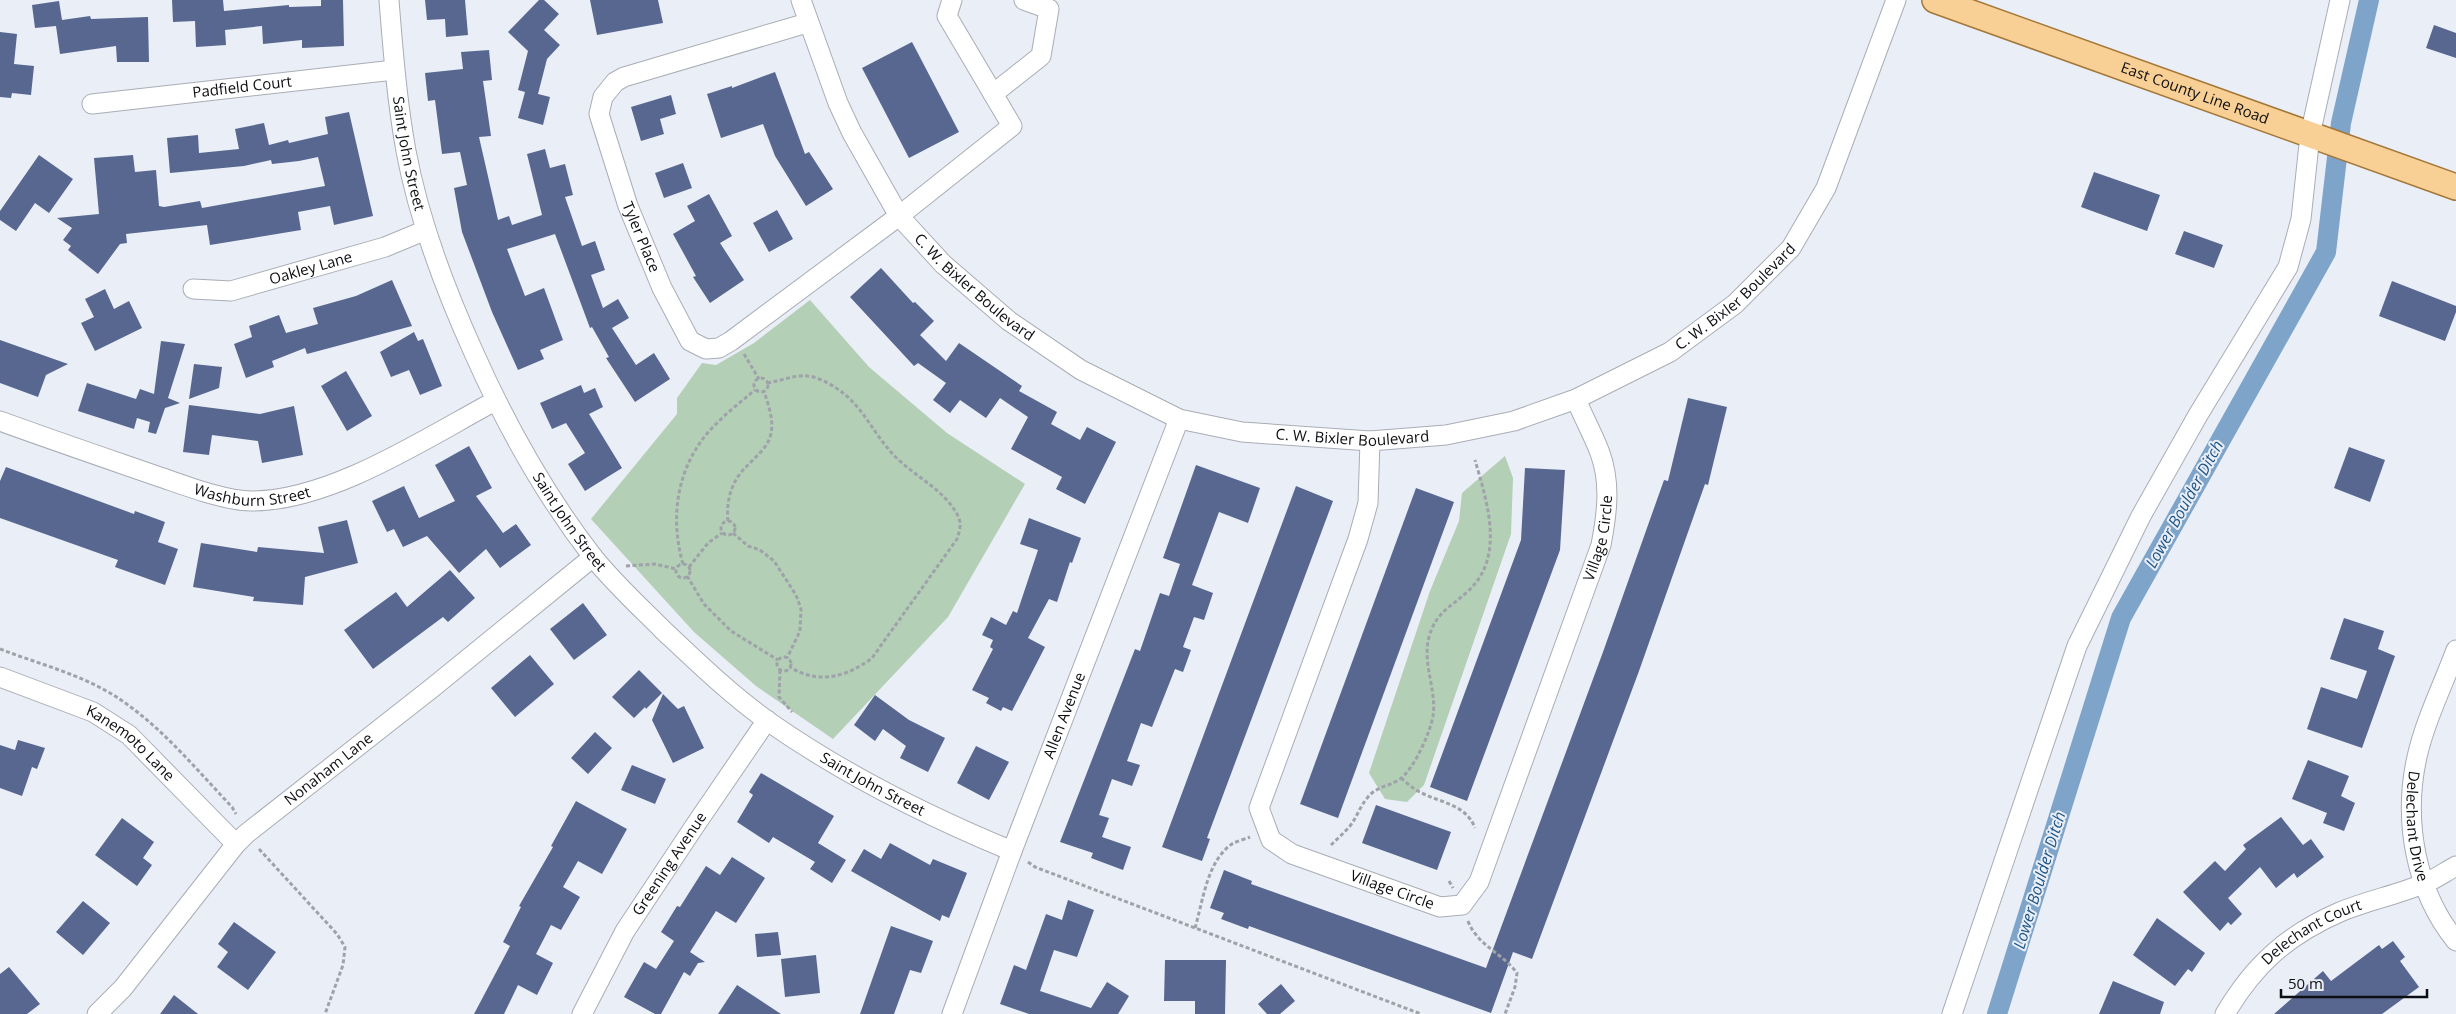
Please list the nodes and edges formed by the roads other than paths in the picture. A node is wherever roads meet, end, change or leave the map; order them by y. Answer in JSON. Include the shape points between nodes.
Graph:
{"nodes":[{"id":1,"x":389,"y":0,"type":"edge"},
{"id":2,"x":801,"y":0,"type":"edge"},
{"id":3,"x":952,"y":0,"type":"edge"},
{"id":4,"x":1024,"y":0,"type":"edge"},
{"id":5,"x":1896,"y":0,"type":"edge"},
{"id":6,"x":1935,"y":0,"type":"edge"},
{"id":7,"x":2340,"y":0,"type":"edge"},
{"id":8,"x":807,"y":23,"type":"junction"},
{"id":9,"x":394,"y":70,"type":"junction"},
{"id":10,"x":993,"y":94,"type":"junction"},
{"id":11,"x":92,"y":104,"type":"dead end"},
{"id":12,"x":2312,"y":136,"type":"junction"},
{"id":13,"x":2456,"y":187,"type":"edge"},
{"id":14,"x":898,"y":216,"type":"junction"},
{"id":15,"x":426,"y":230,"type":"junction"},
{"id":16,"x":193,"y":290,"type":"dead end"},
{"id":17,"x":1576,"y":399,"type":"junction"},
{"id":18,"x":495,"y":401,"type":"junction"},
{"id":19,"x":1179,"y":419,"type":"junction"},
{"id":20,"x":0,"y":421,"type":"edge"},
{"id":21,"x":1370,"y":441,"type":"junction"},
{"id":22,"x":593,"y":557,"type":"junction"},
{"id":23,"x":2456,"y":650,"type":"edge"},
{"id":24,"x":0,"y":677,"type":"edge"},
{"id":25,"x":774,"y":725,"type":"junction"},
{"id":26,"x":236,"y":844,"type":"junction"},
{"id":27,"x":1012,"y":851,"type":"junction"},
{"id":28,"x":2456,"y":866,"type":"edge"},
{"id":29,"x":2424,"y":884,"type":"junction"},
{"id":30,"x":2456,"y":940,"type":"edge"},
{"id":31,"x":98,"y":1014,"type":"edge"},
{"id":32,"x":582,"y":1014,"type":"edge"},
{"id":33,"x":952,"y":1014,"type":"edge"},
{"id":34,"x":1952,"y":1014,"type":"edge"},
{"id":35,"x":2225,"y":1014,"type":"edge"}],
"edges":[{"from":1,"to":9,"type":"street","name":"Saint John Street"},
{"from":2,"to":8,"type":"street","name":"C. W. Bixler Boulevard"},
{"from":3,"to":10,"type":"street","via":[[947,16]]},
{"from":4,"to":10,"type":"street","via":[[1049,8],[1040,56]]},
{"from":5,"to":17,"type":"street","name":"C. W. Bixler Boulevard","via":[[1826,188],[1791,248],[1735,304],[1670,352]]},
{"from":6,"to":12,"type":"main road","name":"East County Line Road"},
{"from":7,"to":12,"type":"street"},
{"from":8,"to":14,"type":"street","name":"C. W. Bixler Boulevard","via":[[852,133]]},
{"from":8,"to":14,"type":"street","name":"Tyler Place","via":[[624,77],[615,82],[603,97],[599,114],[628,206],[662,288],[690,341],[706,349],[719,348]]},
{"from":9,"to":11,"type":"street","name":"Padfield Court"},
{"from":9,"to":15,"type":"street","name":"Saint John Street","via":[[407,153]]},
{"from":10,"to":14,"type":"street","name":"Tyler Place","via":[[1012,126]]},
{"from":12,"to":13,"type":"main road","name":"East County Line Road"},
{"from":12,"to":34,"type":"street","via":[[2301,218],[2288,267],[2141,516],[2077,646]]},
{"from":14,"to":19,"type":"street","name":"C. W. Bixler Boulevard","via":[[943,264],[1009,321],[1081,370]]},
{"from":15,"to":16,"type":"street","name":"Oakley Lane","via":[[385,248],[231,291]]},
{"from":15,"to":18,"type":"street","name":"Saint John Street","via":[[452,305]]},
{"from":17,"to":21,"type":"street","name":"C. W. Bixler Boulevard","via":[[1514,421],[1446,435]]},
{"from":17,"to":21,"type":"street","name":"Village Circle","via":[[1600,453],[1607,485],[1607,512],[1601,545],[1479,882],[1462,905],[1440,907],[1292,854],[1271,840],[1259,808],[1358,538],[1368,503]]},
{"from":18,"to":20,"type":"street","name":"Washburn Street","via":[[337,482],[294,497],[251,501],[204,492]]},
{"from":18,"to":22,"type":"street","name":"Saint John Street","via":[[548,492]]},
{"from":19,"to":21,"type":"street","name":"C. W. Bixler Boulevard","via":[[1242,432]]},
{"from":19,"to":27,"type":"street","name":"Allen Avenue"},
{"from":22,"to":25,"type":"street","name":"Saint John Street","via":[[703,668]]},
{"from":22,"to":26,"type":"street","name":"Nonaham Lane"},
{"from":23,"to":29,"type":"street","name":"Delechant Drive","via":[[2417,756],[2412,790],[2415,850]]},
{"from":24,"to":26,"type":"street","name":"Kanemoto Lane","via":[[92,712],[129,735]]},
{"from":25,"to":27,"type":"street","name":"Saint John Street","via":[[851,775],[944,823]]},
{"from":25,"to":32,"type":"street","name":"Greening Avenue","via":[[694,827],[626,931]]},
{"from":26,"to":31,"type":"street","name":"Nonaham Lane","via":[[124,988]]},
{"from":27,"to":33,"type":"street","name":"Allen Avenue"},
{"from":28,"to":29,"type":"street","name":"Delechant Court"},
{"from":29,"to":30,"type":"street","name":"Delechant Drive","via":[[2437,912]]},
{"from":29,"to":35,"type":"street","name":"Delechant Court","via":[[2340,912],[2308,928],[2276,950],[2252,973]]}]}
